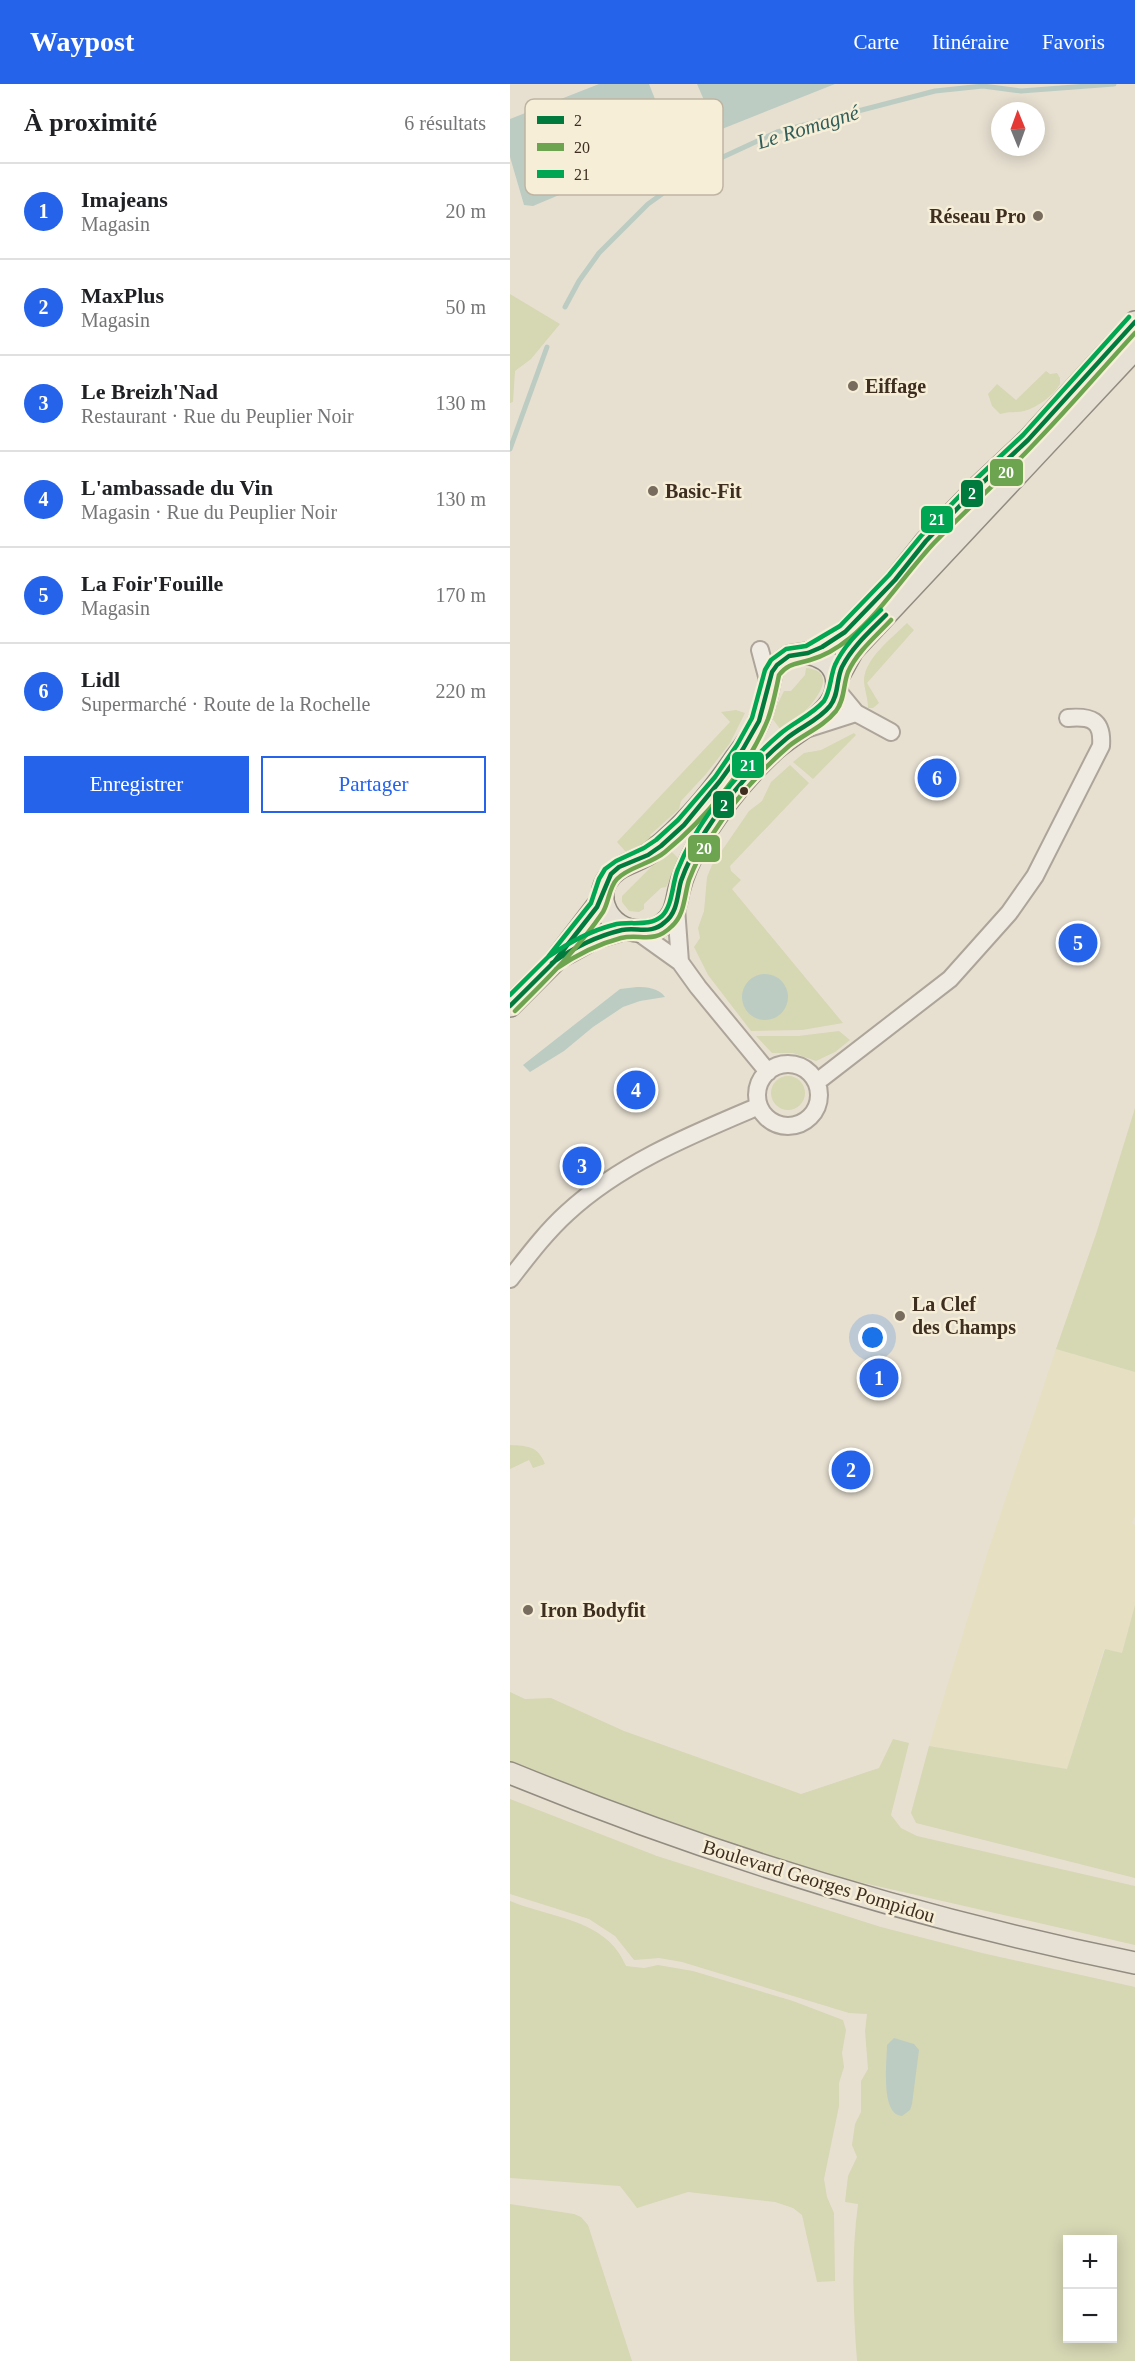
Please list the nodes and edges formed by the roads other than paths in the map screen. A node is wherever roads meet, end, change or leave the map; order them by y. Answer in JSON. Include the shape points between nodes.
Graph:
{"nodes":[{"id":1,"x":1135,"y":322,"type":"edge"},
{"id":2,"x":1135,"y":349,"type":"edge"},
{"id":3,"x":798,"y":655,"type":"junction"},
{"id":4,"x":837,"y":684,"type":"junction"},
{"id":5,"x":856,"y":713,"type":"junction"},
{"id":6,"x":1068,"y":718,"type":"dead end"},
{"id":7,"x":891,"y":732,"type":"dead end"},
{"id":8,"x":794,"y":733,"type":"junction"},
{"id":9,"x":603,"y":898,"type":"junction"},
{"id":10,"x":676,"y":908,"type":"junction"},
{"id":11,"x":632,"y":930,"type":"junction"},
{"id":12,"x":554,"y":962,"type":"junction"},
{"id":13,"x":680,"y":962,"type":"junction"},
{"id":14,"x":510,"y":1006,"type":"edge"},
{"id":15,"x":768,"y":1072,"type":"junction"},
{"id":16,"x":815,"y":1080,"type":"junction"},
{"id":17,"x":759,"y":1106,"type":"junction"},
{"id":18,"x":510,"y":1279,"type":"edge"},
{"id":19,"x":510,"y":1773,"type":"edge"},
{"id":20,"x":510,"y":1785,"type":"edge"},
{"id":21,"x":1135,"y":1963,"type":"edge"},
{"id":22,"x":1135,"y":1974,"type":"edge"}],
"edges":[{"from":1,"to":3,"type":"main road","via":[[1028,440],[926,541],[845,632],[822,647]]},
{"from":2,"to":4,"type":"main road","via":[[853,650]]},
{"from":3,"to":4,"type":"main road","via":[[826,660]]},
{"from":3,"to":9,"type":"main road","via":[[777,665],[753,733],[696,812],[649,855],[610,875]]},
{"from":4,"to":5,"type":"street"},
{"from":4,"to":8,"type":"main road","via":[[830,706]]},
{"from":5,"to":7,"type":"street"},
{"from":5,"to":8,"type":"street"},
{"from":6,"to":16,"type":"street","via":[[1086,717],[1097,724],[1102,734],[1101,746],[1035,876],[950,979]]},
{"from":8,"to":10,"type":"main road","via":[[747,777],[706,831],[690,858]]},
{"from":9,"to":11,"type":"main road","via":[[609,917]]},
{"from":9,"to":12,"type":"main road"},
{"from":10,"to":11,"type":"main road","via":[[662,925]]},
{"from":10,"to":13,"type":"street"},
{"from":11,"to":12,"type":"main road","via":[[595,938]]},
{"from":11,"to":13,"type":"street"},
{"from":12,"to":14,"type":"main road"},
{"from":13,"to":15,"type":"street"},
{"from":15,"to":16,"type":"street","via":[[793,1065],[802,1067]]},
{"from":15,"to":17,"type":"street","via":[[758,1088]]},
{"from":16,"to":17,"type":"street","via":[[819,1101],[812,1115],[800,1124],[777,1124]]},
{"from":17,"to":18,"type":"street","via":[[646,1159],[581,1201],[552,1228]]},
{"from":19,"to":21,"type":"main road","name":"Boulevard Georges Pompidou","via":[[664,1833],[883,1903]]},
{"from":20,"to":22,"type":"main road","name":"Boulevard Georges Pompidou","via":[[658,1843],[847,1904],[986,1941]]}]}
